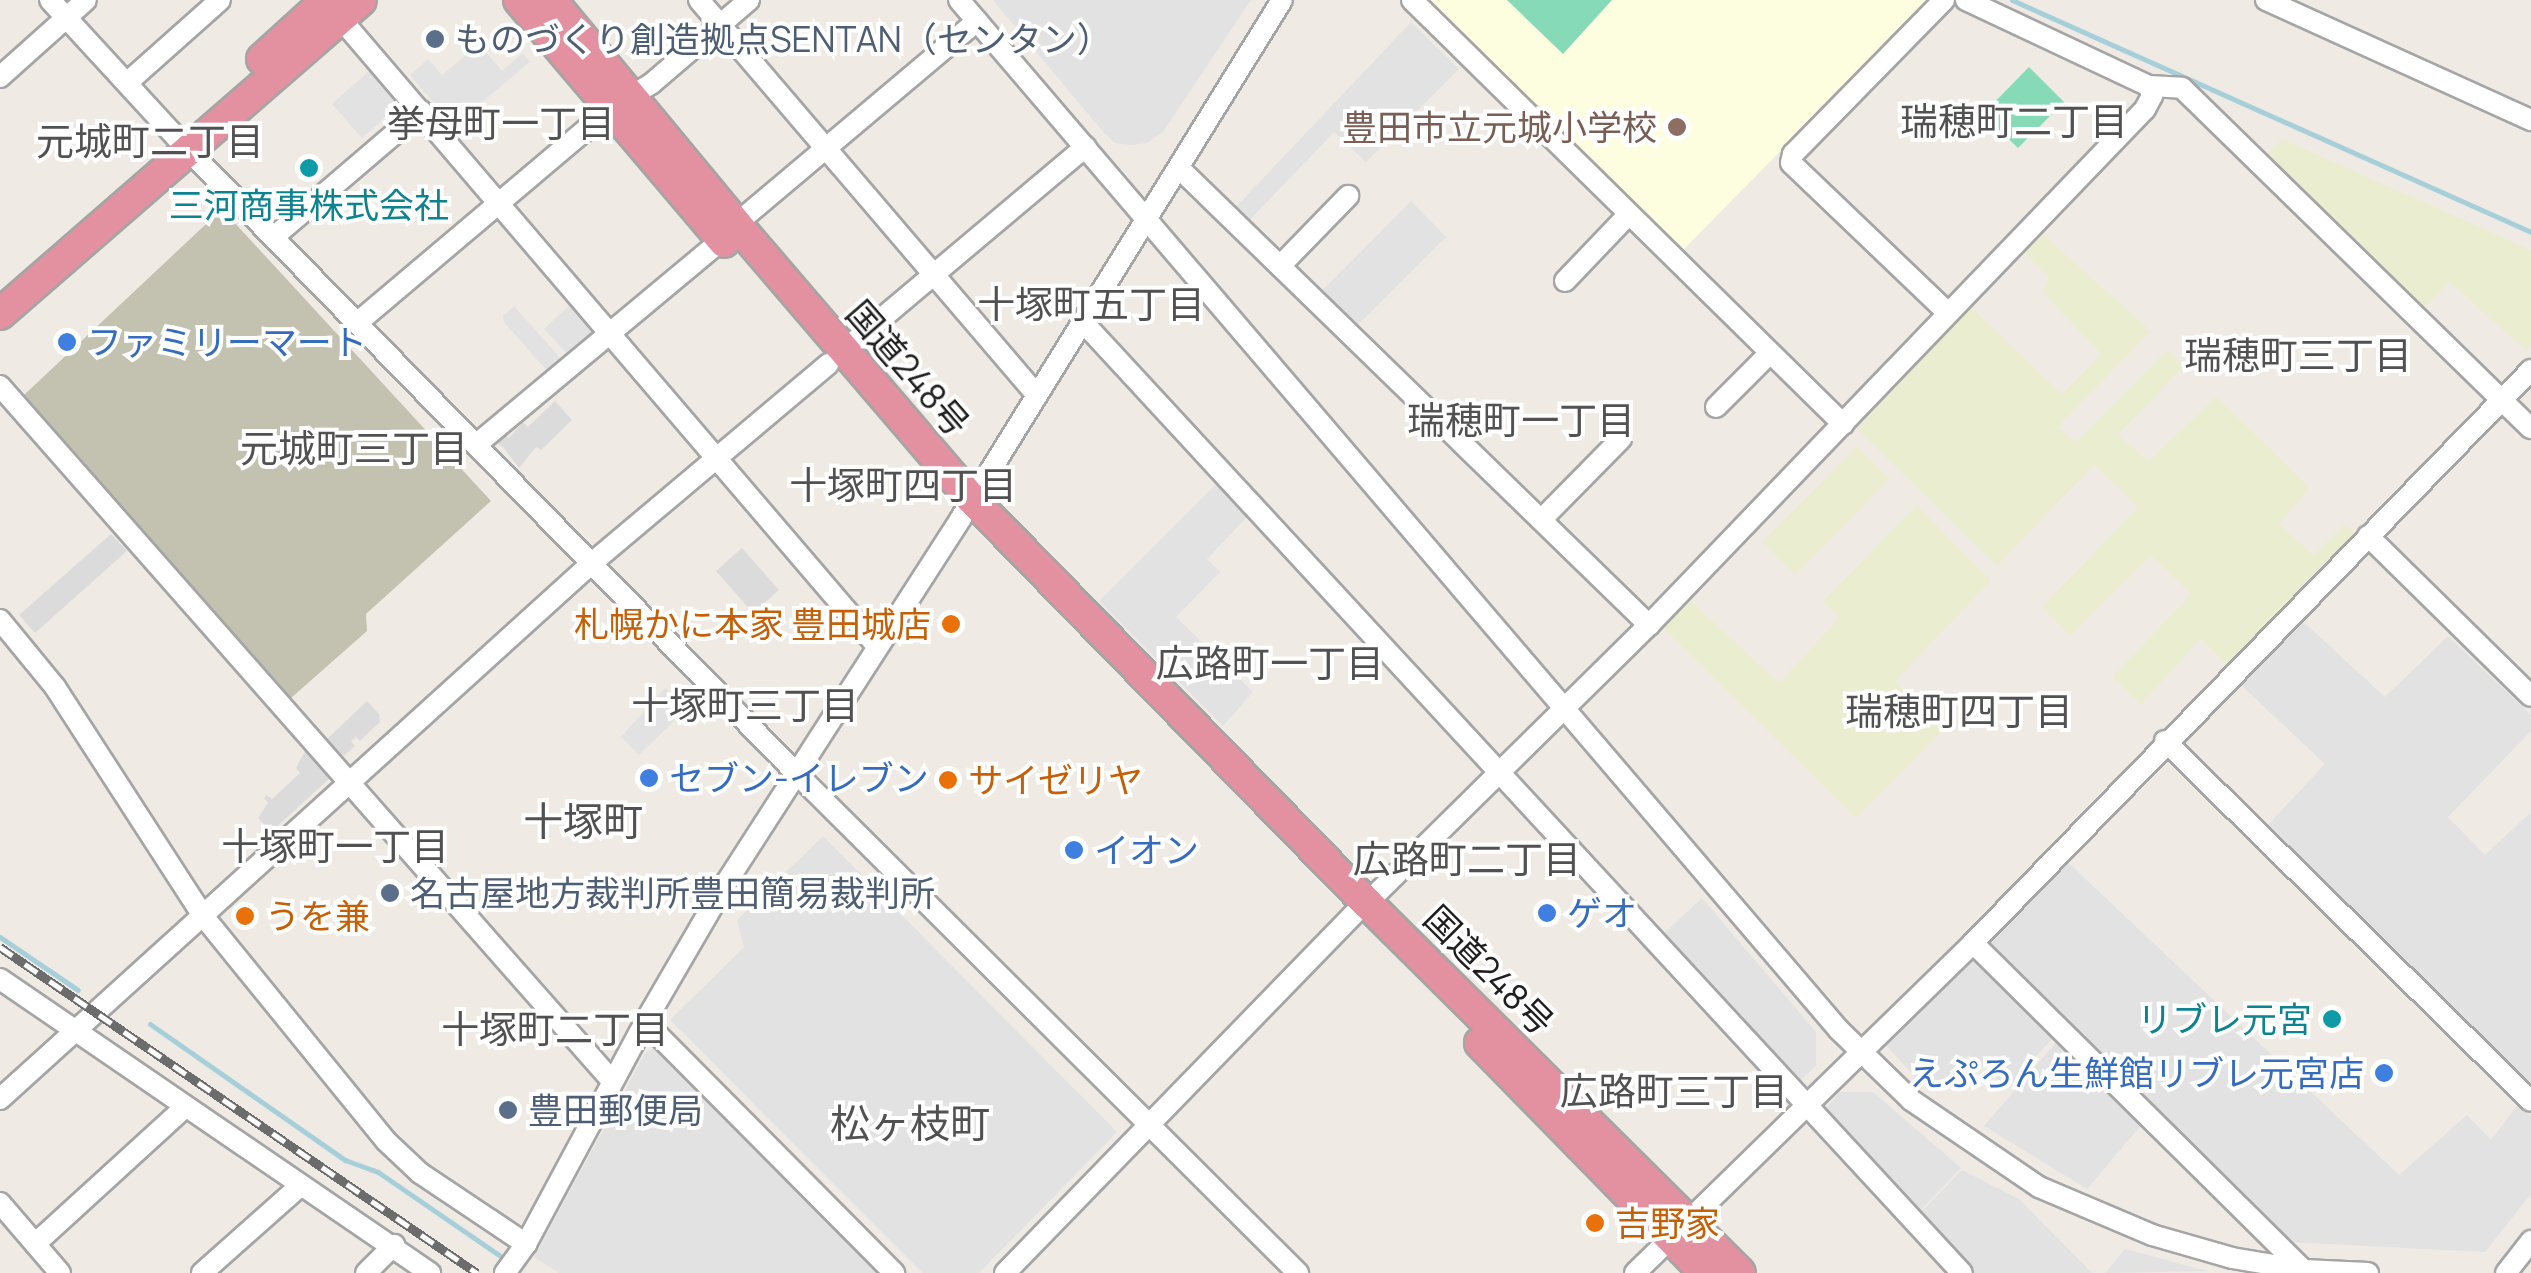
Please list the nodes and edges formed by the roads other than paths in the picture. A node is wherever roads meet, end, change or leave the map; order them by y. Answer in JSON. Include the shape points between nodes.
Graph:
{"nodes":[{"id":1,"x":50,"y":0,"type":"edge"},
{"id":2,"x":86,"y":0,"type":"edge"},
{"id":3,"x":220,"y":0,"type":"edge"},
{"id":4,"x":519,"y":0,"type":"edge"},
{"id":5,"x":551,"y":0,"type":"edge"},
{"id":6,"x":699,"y":0,"type":"edge"},
{"id":7,"x":749,"y":0,"type":"edge"},
{"id":8,"x":959,"y":0,"type":"edge"},
{"id":9,"x":1282,"y":0,"type":"edge"},
{"id":10,"x":1412,"y":0,"type":"edge"},
{"id":11,"x":1944,"y":0,"type":"edge"},
{"id":12,"x":1966,"y":0,"type":"edge"},
{"id":13,"x":2266,"y":0,"type":"edge"},
{"id":14,"x":336,"y":4,"type":"edge"},
{"id":15,"x":66,"y":18,"type":"junction"},
{"id":16,"x":977,"y":21,"type":"junction"},
{"id":17,"x":720,"y":24,"type":"junction"},
{"id":18,"x":0,"y":77,"type":"edge"},
{"id":19,"x":128,"y":82,"type":"junction"},
{"id":20,"x":2149,"y":86,"type":"junction"},
{"id":21,"x":621,"y":101,"type":"junction"},
{"id":22,"x":421,"y":111,"type":"junction"},
{"id":23,"x":2531,"y":120,"type":"edge"},
{"id":24,"x":181,"y":142,"type":"junction"},
{"id":25,"x":1085,"y":147,"type":"junction"},
{"id":26,"x":826,"y":149,"type":"junction"},
{"id":27,"x":1179,"y":168,"type":"junction"},
{"id":28,"x":1348,"y":196,"type":"dead end"},
{"id":29,"x":498,"y":202,"type":"junction"},
{"id":30,"x":1629,"y":214,"type":"junction"},
{"id":31,"x":1144,"y":218,"type":"junction"},
{"id":32,"x":729,"y":232,"type":"junction"},
{"id":33,"x":276,"y":235,"type":"junction"},
{"id":34,"x":1280,"y":266,"type":"junction"},
{"id":35,"x":932,"y":275,"type":"junction"},
{"id":36,"x":1565,"y":281,"type":"dead end"},
{"id":37,"x":0,"y":288,"type":"edge"},
{"id":38,"x":1948,"y":312,"type":"junction"},
{"id":39,"x":0,"y":314,"type":"edge"},
{"id":40,"x":1082,"y":321,"type":"junction"},
{"id":41,"x":358,"y":323,"type":"junction"},
{"id":42,"x":610,"y":331,"type":"junction"},
{"id":43,"x":1770,"y":352,"type":"junction"},
{"id":44,"x":836,"y":358,"type":"junction"},
{"id":45,"x":2531,"y":370,"type":"edge"},
{"id":46,"x":0,"y":386,"type":"edge"},
{"id":47,"x":1036,"y":394,"type":"junction"},
{"id":48,"x":2502,"y":400,"type":"junction"},
{"id":49,"x":1716,"y":407,"type":"dead end"},
{"id":50,"x":1842,"y":424,"type":"junction"},
{"id":51,"x":2531,"y":428,"type":"edge"},
{"id":52,"x":1621,"y":439,"type":"dead end"},
{"id":53,"x":477,"y":444,"type":"junction"},
{"id":54,"x":718,"y":458,"type":"junction"},
{"id":55,"x":966,"y":508,"type":"junction"},
{"id":56,"x":1542,"y":520,"type":"junction"},
{"id":57,"x":2368,"y":536,"type":"junction"},
{"id":58,"x":592,"y":563,"type":"junction"},
{"id":59,"x":2,"y":625,"type":"edge"},
{"id":60,"x":1649,"y":625,"type":"junction"},
{"id":61,"x":877,"y":646,"type":"junction"},
{"id":62,"x":2531,"y":696,"type":"edge"},
{"id":63,"x":1563,"y":707,"type":"junction"},
{"id":64,"x":2166,"y":741,"type":"junction"},
{"id":65,"x":1500,"y":771,"type":"junction"},
{"id":66,"x":796,"y":773,"type":"junction"},
{"id":67,"x":353,"y":783,"type":"junction"},
{"id":68,"x":1360,"y":908,"type":"junction"},
{"id":69,"x":204,"y":918,"type":"junction"},
{"id":70,"x":1973,"y":944,"type":"junction"},
{"id":71,"x":0,"y":978,"type":"edge"},
{"id":72,"x":645,"y":1022,"type":"junction"},
{"id":73,"x":77,"y":1031,"type":"junction"},
{"id":74,"x":1862,"y":1055,"type":"junction"},
{"id":75,"x":612,"y":1081,"type":"junction"},
{"id":76,"x":0,"y":1099,"type":"edge"},
{"id":77,"x":2531,"y":1101,"type":"edge"},
{"id":78,"x":1805,"y":1102,"type":"junction"},
{"id":79,"x":184,"y":1108,"type":"junction"},
{"id":80,"x":1151,"y":1124,"type":"junction"},
{"id":81,"x":300,"y":1186,"type":"junction"},
{"id":82,"x":0,"y":1203,"type":"edge"},
{"id":83,"x":1678,"y":1228,"type":"junction"},
{"id":84,"x":2531,"y":1241,"type":"edge"},
{"id":85,"x":35,"y":1244,"type":"junction"},
{"id":86,"x":526,"y":1244,"type":"junction"},
{"id":87,"x":394,"y":1245,"type":"junction"},
{"id":88,"x":2304,"y":1270,"type":"junction"},
{"id":89,"x":60,"y":1273,"type":"edge"},
{"id":90,"x":202,"y":1273,"type":"edge"},
{"id":91,"x":366,"y":1273,"type":"edge"},
{"id":92,"x":430,"y":1273,"type":"edge"},
{"id":93,"x":505,"y":1273,"type":"edge"},
{"id":94,"x":894,"y":1273,"type":"edge"},
{"id":95,"x":1005,"y":1273,"type":"edge"},
{"id":96,"x":1298,"y":1273,"type":"edge"},
{"id":97,"x":1635,"y":1273,"type":"edge"},
{"id":98,"x":1705,"y":1273,"type":"edge"},
{"id":99,"x":1740,"y":1273,"type":"edge"},
{"id":100,"x":1962,"y":1273,"type":"edge"},
{"id":101,"x":2368,"y":1273,"type":"edge"},
{"id":102,"x":2506,"y":1273,"type":"edge"}],
"edges":[{"from":1,"to":15,"type":"street"},
{"from":2,"to":15,"type":"street"},
{"from":3,"to":19,"type":"street"},
{"from":4,"to":21,"type":"highway","name":"国道248号"},
{"from":5,"to":21,"type":"highway","name":"国道248号"},
{"from":6,"to":17,"type":"street"},
{"from":7,"to":17,"type":"street"},
{"from":8,"to":16,"type":"street"},
{"from":9,"to":27,"type":"street"},
{"from":10,"to":30,"type":"street"},
{"from":11,"to":38,"type":"street","via":[[1793,154],[1792,163]]},
{"from":12,"to":20,"type":"street"},
{"from":13,"to":23,"type":"street"},
{"from":14,"to":22,"type":"street"},
{"from":14,"to":24,"type":"highway"},
{"from":15,"to":18,"type":"street"},
{"from":15,"to":19,"type":"street"},
{"from":16,"to":25,"type":"street"},
{"from":16,"to":26,"type":"street"},
{"from":17,"to":21,"type":"street"},
{"from":17,"to":26,"type":"street"},
{"from":19,"to":24,"type":"street"},
{"from":20,"to":38,"type":"street","via":[[2145,109]]},
{"from":20,"to":48,"type":"street","via":[[2182,88]]},
{"from":21,"to":29,"type":"street"},
{"from":21,"to":32,"type":"highway","name":"国道248号"},
{"from":22,"to":29,"type":"street"},
{"from":22,"to":33,"type":"street"},
{"from":24,"to":33,"type":"street"},
{"from":24,"to":37,"type":"highway"},
{"from":24,"to":39,"type":"highway"},
{"from":25,"to":31,"type":"street"},
{"from":25,"to":35,"type":"street"},
{"from":26,"to":32,"type":"street"},
{"from":26,"to":35,"type":"street"},
{"from":27,"to":31,"type":"street"},
{"from":27,"to":34,"type":"street"},
{"from":28,"to":34,"type":"street"},
{"from":29,"to":41,"type":"street"},
{"from":29,"to":42,"type":"street"},
{"from":30,"to":36,"type":"street"},
{"from":30,"to":43,"type":"street"},
{"from":31,"to":40,"type":"street"},
{"from":31,"to":63,"type":"street"},
{"from":32,"to":42,"type":"street"},
{"from":32,"to":44,"type":"highway","name":"国道248号"},
{"from":33,"to":41,"type":"street"},
{"from":34,"to":56,"type":"street"},
{"from":35,"to":44,"type":"street"},
{"from":35,"to":47,"type":"street"},
{"from":38,"to":50,"type":"street"},
{"from":40,"to":47,"type":"street"},
{"from":40,"to":65,"type":"street"},
{"from":41,"to":53,"type":"street"},
{"from":42,"to":53,"type":"street"},
{"from":42,"to":54,"type":"street"},
{"from":43,"to":49,"type":"street"},
{"from":43,"to":50,"type":"street"},
{"from":44,"to":54,"type":"street"},
{"from":44,"to":55,"type":"highway","name":"国道248号"},
{"from":45,"to":48,"type":"street"},
{"from":46,"to":67,"type":"street"},
{"from":47,"to":55,"type":"street"},
{"from":48,"to":51,"type":"street"},
{"from":48,"to":57,"type":"street"},
{"from":50,"to":60,"type":"street"},
{"from":52,"to":56,"type":"street"},
{"from":53,"to":58,"type":"street"},
{"from":54,"to":58,"type":"street"},
{"from":54,"to":61,"type":"street"},
{"from":55,"to":61,"type":"street"},
{"from":55,"to":68,"type":"highway","name":"国道248号"},
{"from":56,"to":60,"type":"street"},
{"from":57,"to":62,"type":"street"},
{"from":57,"to":64,"type":"street"},
{"from":58,"to":66,"type":"street"},
{"from":58,"to":67,"type":"street"},
{"from":59,"to":69,"type":"street","via":[[55,687]]},
{"from":60,"to":63,"type":"street"},
{"from":61,"to":66,"type":"street"},
{"from":63,"to":65,"type":"street"},
{"from":63,"to":74,"type":"street"},
{"from":64,"to":70,"type":"street"},
{"from":64,"to":77,"type":"street"},
{"from":65,"to":68,"type":"street"},
{"from":65,"to":78,"type":"street"},
{"from":66,"to":72,"type":"street"},
{"from":66,"to":80,"type":"street"},
{"from":67,"to":69,"type":"street"},
{"from":67,"to":75,"type":"street"},
{"from":68,"to":80,"type":"street"},
{"from":68,"to":83,"type":"highway","name":"国道248号"},
{"from":69,"to":73,"type":"street"},
{"from":69,"to":86,"type":"street","via":[[394,1150]]},
{"from":70,"to":74,"type":"street"},
{"from":70,"to":88,"type":"street"},
{"from":71,"to":73,"type":"street"},
{"from":72,"to":75,"type":"street"},
{"from":72,"to":94,"type":"street"},
{"from":73,"to":76,"type":"street"},
{"from":73,"to":79,"type":"street"},
{"from":74,"to":78,"type":"street"},
{"from":74,"to":88,"type":"street","via":[[1934,1118],[2071,1202],[2152,1235]]},
{"from":75,"to":86,"type":"street"},
{"from":78,"to":83,"type":"street"},
{"from":78,"to":100,"type":"street"},
{"from":79,"to":81,"type":"street"},
{"from":79,"to":85,"type":"street"},
{"from":80,"to":95,"type":"street"},
{"from":80,"to":96,"type":"street"},
{"from":81,"to":87,"type":"street"},
{"from":81,"to":90,"type":"street"},
{"from":82,"to":85,"type":"street"},
{"from":83,"to":97,"type":"street"},
{"from":83,"to":98,"type":"highway","name":"国道248号"},
{"from":83,"to":99,"type":"highway","name":"国道248号"},
{"from":84,"to":102,"type":"street"},
{"from":85,"to":89,"type":"street"},
{"from":86,"to":93,"type":"street"},
{"from":87,"to":91,"type":"street"},
{"from":87,"to":92,"type":"street"},
{"from":88,"to":101,"type":"street"}]}
